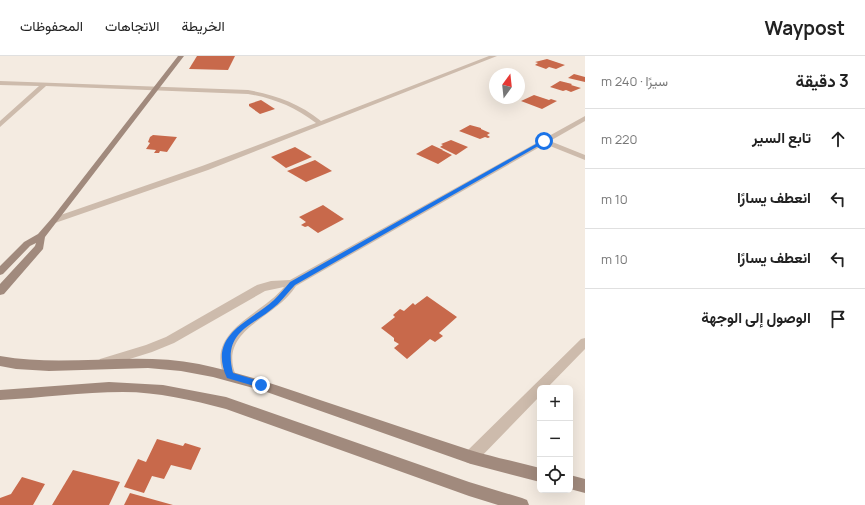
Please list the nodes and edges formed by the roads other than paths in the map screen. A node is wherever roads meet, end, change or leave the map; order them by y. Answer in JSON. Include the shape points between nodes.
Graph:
{"nodes":[{"id":1,"x":181,"y":56,"type":"edge"},
{"id":2,"x":494,"y":56,"type":"edge"},
{"id":3,"x":0,"y":83,"type":"edge"},
{"id":4,"x":44,"y":85,"type":"junction"},
{"id":5,"x":157,"y":88,"type":"junction"},
{"id":6,"x":585,"y":118,"type":"edge"},
{"id":7,"x":320,"y":123,"type":"junction"},
{"id":8,"x":0,"y":125,"type":"edge"},
{"id":9,"x":544,"y":141,"type":"junction"},
{"id":10,"x":585,"y":158,"type":"edge"},
{"id":11,"x":55,"y":220,"type":"junction"},
{"id":12,"x":41,"y":236,"type":"junction"},
{"id":13,"x":0,"y":272,"type":"edge"},
{"id":14,"x":292,"y":283,"type":"junction"},
{"id":15,"x":0,"y":291,"type":"edge"},
{"id":16,"x":585,"y":342,"type":"edge"},
{"id":17,"x":0,"y":361,"type":"edge"},
{"id":18,"x":100,"y":363,"type":"junction"},
{"id":19,"x":230,"y":376,"type":"junction"},
{"id":20,"x":0,"y":394,"type":"edge"},
{"id":21,"x":471,"y":457,"type":"junction"},
{"id":22,"x":537,"y":474,"type":"edge"},
{"id":23,"x":573,"y":483,"type":"edge"},
{"id":24,"x":585,"y":486,"type":"edge"},
{"id":25,"x":522,"y":505,"type":"edge"}],
"edges":[{"from":1,"to":5,"type":"street"},
{"from":2,"to":7,"type":"street"},
{"from":3,"to":4,"type":"street"},
{"from":4,"to":5,"type":"street"},
{"from":4,"to":8,"type":"street"},
{"from":5,"to":7,"type":"street","via":[[262,94],[287,102]]},
{"from":5,"to":11,"type":"street"},
{"from":6,"to":9,"type":"street"},
{"from":7,"to":11,"type":"street","via":[[205,168]]},
{"from":9,"to":10,"type":"street"},
{"from":9,"to":14,"type":"street"},
{"from":11,"to":12,"type":"street"},
{"from":12,"to":13,"type":"street","via":[[27,244]]},
{"from":12,"to":15,"type":"street","via":[[40,247]]},
{"from":14,"to":18,"type":"street","via":[[261,288],[170,340]]},
{"from":14,"to":19,"type":"street","via":[[276,302],[236,333],[228,346],[226,361]]},
{"from":16,"to":21,"type":"street"},
{"from":17,"to":18,"type":"street","via":[[60,366]]},
{"from":18,"to":19,"type":"street","via":[[166,364]]},
{"from":19,"to":21,"type":"street"},
{"from":20,"to":25,"type":"street","via":[[124,387],[193,394],[226,403],[469,489]]},
{"from":21,"to":22,"type":"street"},
{"from":23,"to":24,"type":"street"}]}
